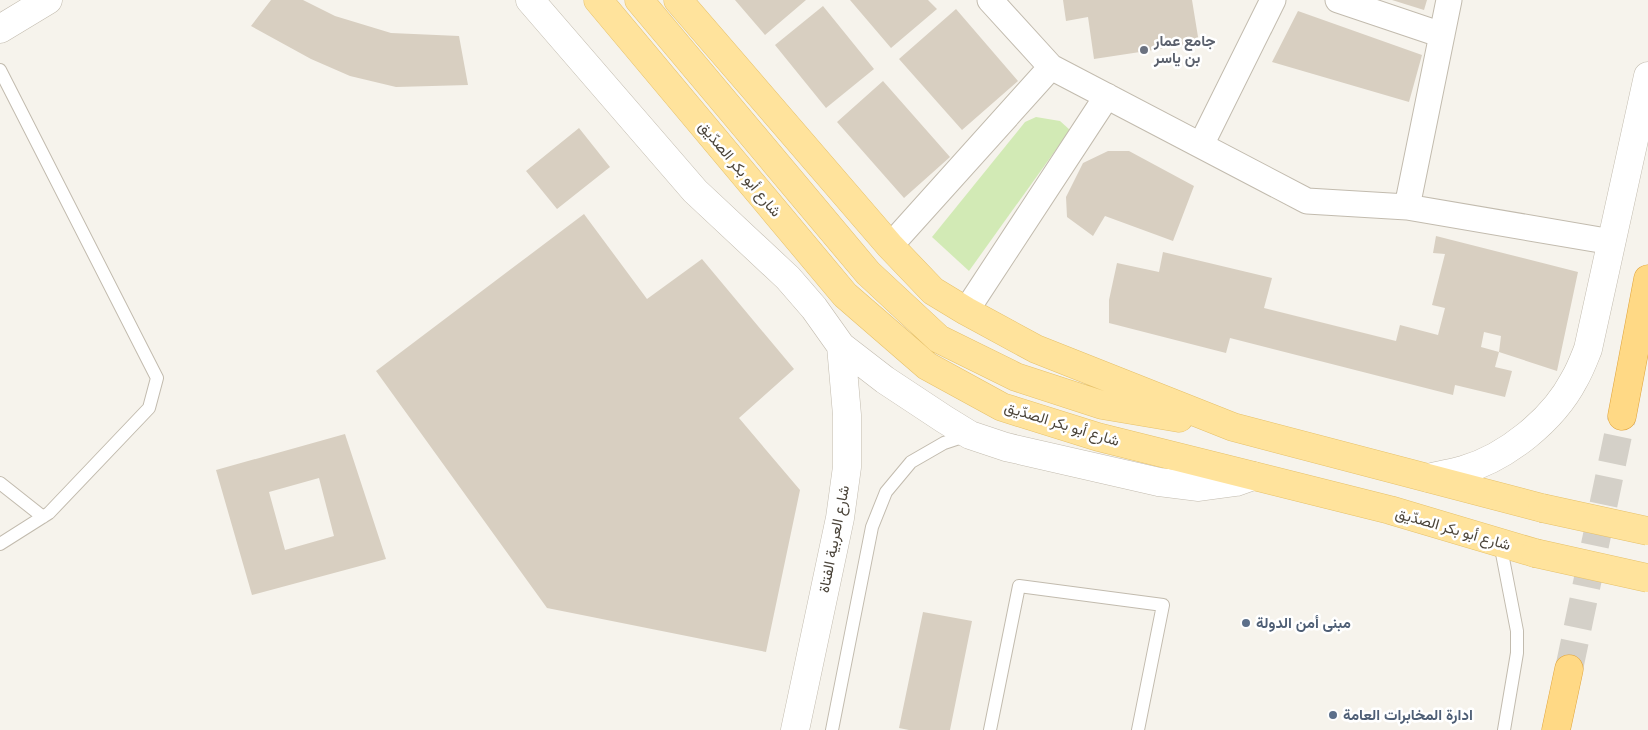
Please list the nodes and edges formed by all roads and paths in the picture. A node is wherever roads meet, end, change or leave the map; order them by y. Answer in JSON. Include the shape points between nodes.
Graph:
{"nodes":[{"id":1,"x":48,"y":0,"type":"edge"},
{"id":2,"x":530,"y":0,"type":"edge"},
{"id":3,"x":598,"y":0,"type":"edge"},
{"id":4,"x":639,"y":0,"type":"edge"},
{"id":5,"x":678,"y":0,"type":"edge"},
{"id":6,"x":990,"y":0,"type":"edge"},
{"id":7,"x":1273,"y":0,"type":"edge"},
{"id":8,"x":1338,"y":0,"type":"edge"},
{"id":9,"x":1449,"y":0,"type":"edge"},
{"id":10,"x":0,"y":29,"type":"edge"},
{"id":11,"x":1442,"y":35,"type":"junction"},
{"id":12,"x":1051,"y":66,"type":"junction"},
{"id":13,"x":0,"y":70,"type":"edge"},
{"id":14,"x":1648,"y":76,"type":"edge"},
{"id":15,"x":1107,"y":96,"type":"junction"},
{"id":16,"x":1201,"y":145,"type":"junction"},
{"id":17,"x":1407,"y":207,"type":"junction"},
{"id":18,"x":1612,"y":242,"type":"junction"},
{"id":19,"x":890,"y":246,"type":"junction"},
{"id":20,"x":1648,"y":279,"type":"edge"},
{"id":21,"x":966,"y":311,"type":"junction"},
{"id":22,"x":841,"y":346,"type":"junction"},
{"id":23,"x":1622,"y":416,"type":"tunnel mouth"},
{"id":24,"x":1232,"y":427,"type":"junction"},
{"id":25,"x":970,"y":434,"type":"junction"},
{"id":26,"x":1253,"y":476,"type":"junction"},
{"id":27,"x":1429,"y":478,"type":"junction"},
{"id":28,"x":0,"y":483,"type":"edge"},
{"id":29,"x":43,"y":517,"type":"junction"},
{"id":30,"x":1648,"y":531,"type":"edge"},
{"id":31,"x":1500,"y":543,"type":"junction"},
{"id":32,"x":0,"y":544,"type":"edge"},
{"id":33,"x":1648,"y":578,"type":"edge"},
{"id":34,"x":1569,"y":669,"type":"tunnel mouth"},
{"id":35,"x":796,"y":730,"type":"edge"},
{"id":36,"x":832,"y":730,"type":"edge"},
{"id":37,"x":990,"y":730,"type":"edge"},
{"id":38,"x":1138,"y":730,"type":"edge"},
{"id":39,"x":1504,"y":730,"type":"edge"},
{"id":40,"x":1556,"y":730,"type":"edge"}],
"edges":[{"from":1,"to":10,"type":"street"},
{"from":2,"to":22,"type":"street","via":[[695,191],[788,278]]},
{"from":3,"to":26,"type":"main road","name":"شارع أبو بكر الصدّيق","via":[[845,295],[927,366],[1002,407],[1098,437]]},
{"from":4,"to":24,"type":"main road","via":[[868,273],[939,339],[1016,377],[1102,405]]},
{"from":5,"to":19,"type":"main road"},
{"from":6,"to":12,"type":"street"},
{"from":7,"to":16,"type":"street"},
{"from":8,"to":11,"type":"street"},
{"from":9,"to":11,"type":"street"},
{"from":11,"to":17,"type":"street"},
{"from":12,"to":15,"type":"street"},
{"from":12,"to":19,"type":"street"},
{"from":13,"to":29,"type":"lane","via":[[158,378],[149,408]]},
{"from":14,"to":18,"type":"street"},
{"from":15,"to":16,"type":"street"},
{"from":15,"to":21,"type":"street"},
{"from":16,"to":17,"type":"street","via":[[1307,201]]},
{"from":17,"to":18,"type":"street"},
{"from":18,"to":27,"type":"street","via":[[1588,349],[1574,381],[1553,410],[1528,435],[1498,455],[1465,470]]},
{"from":19,"to":21,"type":"main road","via":[[933,291]]},
{"from":20,"to":23,"type":"highway"},
{"from":21,"to":24,"type":"main road","via":[[1036,349]]},
{"from":22,"to":25,"type":"street","via":[[885,380]]},
{"from":22,"to":35,"type":"street","name":"شارع العربية الفتاة","via":[[847,415],[847,467],[840,518]]},
{"from":24,"to":27,"type":"main road"},
{"from":25,"to":26,"type":"street","via":[[1043,456],[1180,485],[1217,485]]},
{"from":25,"to":36,"type":"lane","via":[[944,443],[911,462],[886,492],[872,527]]},
{"from":26,"to":31,"type":"main road","name":"شارع أبو بكر الصدّيق","via":[[1390,510]]},
{"from":27,"to":30,"type":"main road","bridge":true,"via":[[1542,508]]},
{"from":28,"to":29,"type":"lane"},
{"from":29,"to":32,"type":"lane"},
{"from":31,"to":33,"type":"main road","name":"شارع أبو بكر الصدّيق","bridge":true},
{"from":31,"to":39,"type":"lane","via":[[1517,631],[1517,653]]},
{"from":34,"to":40,"type":"highway"},
{"from":37,"to":38,"type":"lane","via":[[1019,586],[1163,605]]}]}
